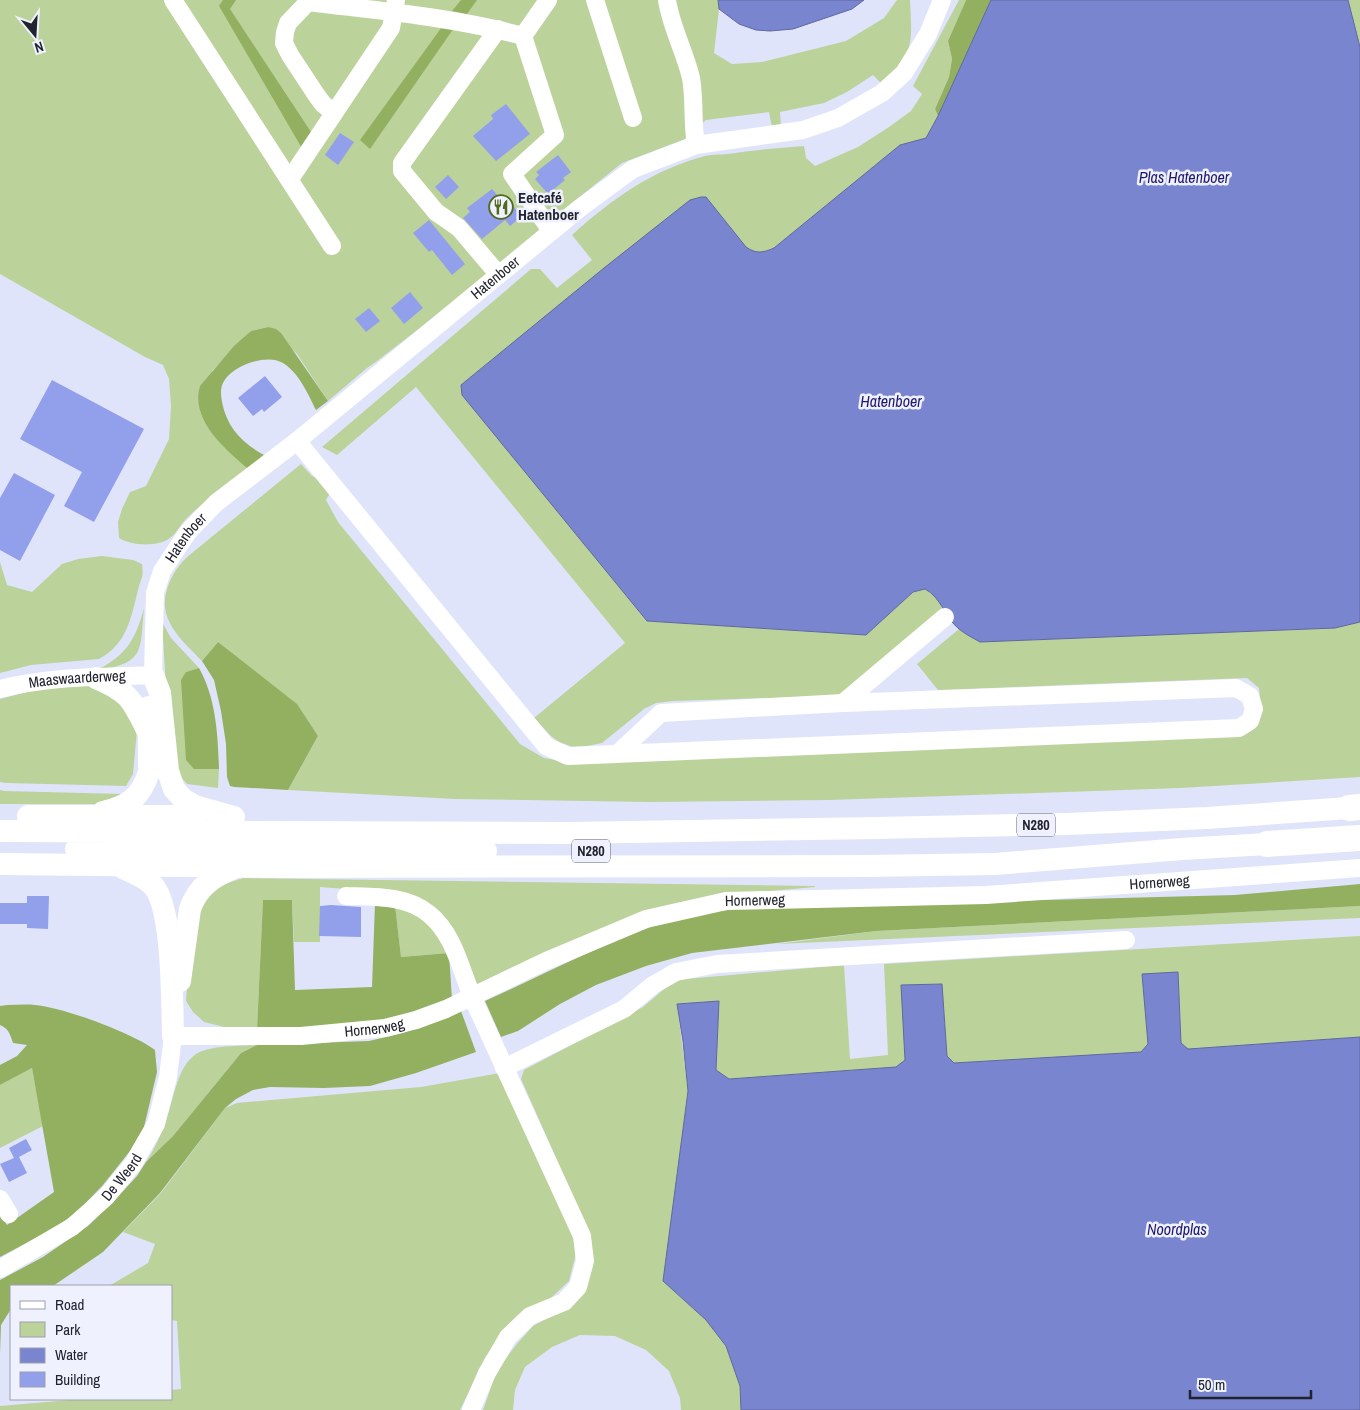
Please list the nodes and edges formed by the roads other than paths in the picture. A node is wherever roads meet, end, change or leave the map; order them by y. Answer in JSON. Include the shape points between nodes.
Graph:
{"nodes":[{"id":1,"x":173,"y":0,"type":"edge"},
{"id":2,"x":548,"y":0,"type":"edge"},
{"id":3,"x":595,"y":0,"type":"edge"},
{"id":4,"x":667,"y":0,"type":"edge"},
{"id":5,"x":942,"y":0,"type":"edge"},
{"id":6,"x":308,"y":1,"type":"edge"},
{"id":7,"x":395,"y":7,"type":"edge"},
{"id":8,"x":498,"y":29,"type":"junction"},
{"id":9,"x":522,"y":36,"type":"junction"},
{"id":10,"x":334,"y":113,"type":"junction"},
{"id":11,"x":633,"y":118,"type":"dead end"},
{"id":12,"x":696,"y":145,"type":"junction"},
{"id":13,"x":290,"y":179,"type":"junction"},
{"id":14,"x":551,"y":232,"type":"junction"},
{"id":15,"x":332,"y":246,"type":"dead end"},
{"id":16,"x":498,"y":274,"type":"junction"},
{"id":17,"x":297,"y":441,"type":"junction"},
{"id":18,"x":945,"y":617,"type":"dead end"},
{"id":19,"x":154,"y":675,"type":"junction"},
{"id":20,"x":96,"y":678,"type":"junction"},
{"id":21,"x":0,"y":689,"type":"edge"},
{"id":22,"x":843,"y":703,"type":"junction"},
{"id":23,"x":149,"y":733,"type":"junction"},
{"id":24,"x":618,"y":754,"type":"junction"},
{"id":25,"x":1354,"y":808,"type":"edge"},
{"id":26,"x":0,"y":816,"type":"edge"},
{"id":27,"x":88,"y":816,"type":"junction"},
{"id":28,"x":234,"y":816,"type":"junction"},
{"id":29,"x":724,"y":830,"type":"junction"},
{"id":30,"x":0,"y":831,"type":"edge"},
{"id":31,"x":1360,"y":838,"type":"edge"},
{"id":32,"x":1267,"y":844,"type":"joint"},
{"id":33,"x":0,"y":848,"type":"edge"},
{"id":34,"x":1182,"y":849,"type":"junction"},
{"id":35,"x":0,"y":864,"type":"edge"},
{"id":36,"x":116,"y":866,"type":"junction"},
{"id":37,"x":236,"y":867,"type":"junction"},
{"id":38,"x":1360,"y":868,"type":"edge"},
{"id":39,"x":346,"y":896,"type":"dead end"},
{"id":40,"x":1126,"y":940,"type":"dead end"},
{"id":41,"x":472,"y":997,"type":"junction"},
{"id":42,"x":173,"y":1036,"type":"junction"},
{"id":43,"x":504,"y":1068,"type":"junction"},
{"id":44,"x":0,"y":1269,"type":"edge"},
{"id":45,"x":470,"y":1410,"type":"edge"}],
"edges":[{"from":1,"to":13,"type":"street"},
{"from":2,"to":9,"type":"street"},
{"from":3,"to":11,"type":"street"},
{"from":4,"to":12,"type":"street","via":[[686,57]]},
{"from":5,"to":12,"type":"street","name":"Hatenboer","via":[[928,34],[904,73],[882,93],[838,118],[804,130]]},
{"from":6,"to":7,"type":"street"},
{"from":6,"to":10,"type":"street","via":[[288,23],[284,43],[317,96]]},
{"from":7,"to":8,"type":"street"},
{"from":7,"to":10,"type":"street","via":[[391,28]]},
{"from":8,"to":9,"type":"street"},
{"from":8,"to":16,"type":"street","via":[[402,164],[402,171],[436,212],[459,228]]},
{"from":9,"to":14,"type":"street","via":[[555,135],[512,174]]},
{"from":10,"to":13,"type":"street"},
{"from":12,"to":14,"type":"street","name":"Hatenboer","via":[[633,169]]},
{"from":13,"to":15,"type":"street"},
{"from":14,"to":16,"type":"street","name":"Hatenboer"},
{"from":16,"to":17,"type":"street","name":"Hatenboer"},
{"from":17,"to":19,"type":"street","name":"Hatenboer","via":[[216,504],[188,532],[162,571],[155,593]]},
{"from":17,"to":24,"type":"street","via":[[546,746],[568,756]]},
{"from":18,"to":22,"type":"street"},
{"from":19,"to":20,"type":"street","name":"Maaswaarderweg"},
{"from":19,"to":23,"type":"main road"},
{"from":19,"to":28,"type":"main road","via":[[160,693],[168,771],[174,788],[195,806]]},
{"from":20,"to":21,"type":"street","name":"Maaswaarderweg","via":[[25,682]]},
{"from":20,"to":23,"type":"main road","via":[[126,694]]},
{"from":22,"to":24,"type":"street","via":[[661,713]]},
{"from":22,"to":24,"type":"street","via":[[1236,688],[1250,696],[1254,709],[1250,721],[1239,728]]},
{"from":23,"to":27,"type":"main road","via":[[149,772],[142,790],[125,805]]},
{"from":25,"to":29,"type":"main road","number":"N280","via":[[1067,824]]},
{"from":26,"to":27,"type":"main road","number":"N280"},
{"from":27,"to":28,"type":"main road","number":"N280"},
{"from":28,"to":29,"type":"main road","number":"N280","via":[[572,818]]},
{"from":29,"to":30,"type":"main road","number":"N280","via":[[570,833]]},
{"from":31,"to":32,"type":"highway","name":"Hornerweg","number":"N280"},
{"from":32,"to":34,"type":"main road","name":"Hornerweg","number":"N280"},
{"from":33,"to":34,"type":"main road","name":"Hornerweg","number":"N280","via":[[848,852]]},
{"from":34,"to":37,"type":"main road","name":"Hornerweg","number":"N280","via":[[995,864]]},
{"from":35,"to":36,"type":"main road","name":"Hornerweg","number":"N280"},
{"from":36,"to":37,"type":"main road","name":"Hornerweg","number":"N280"},
{"from":36,"to":42,"type":"main road","via":[[149,881],[164,908]]},
{"from":37,"to":42,"type":"main road","via":[[208,881],[190,909]]},
{"from":38,"to":41,"type":"street","name":"Hornerweg","via":[[986,895],[726,901],[646,919],[546,961]]},
{"from":39,"to":41,"type":"street","via":[[384,897],[410,903],[428,913],[450,942]]},
{"from":40,"to":43,"type":"street","via":[[717,964],[676,972],[653,985],[624,1009]]},
{"from":41,"to":42,"type":"street","name":"Hornerweg","via":[[416,1020],[386,1028],[301,1036]]},
{"from":41,"to":43,"type":"street"},
{"from":42,"to":44,"type":"street","name":"De Weerd","via":[[168,1077],[156,1124],[133,1164],[106,1197],[72,1227]]},
{"from":43,"to":45,"type":"street","via":[[582,1236],[585,1261],[578,1287],[564,1302],[530,1316],[508,1337]]}]}
